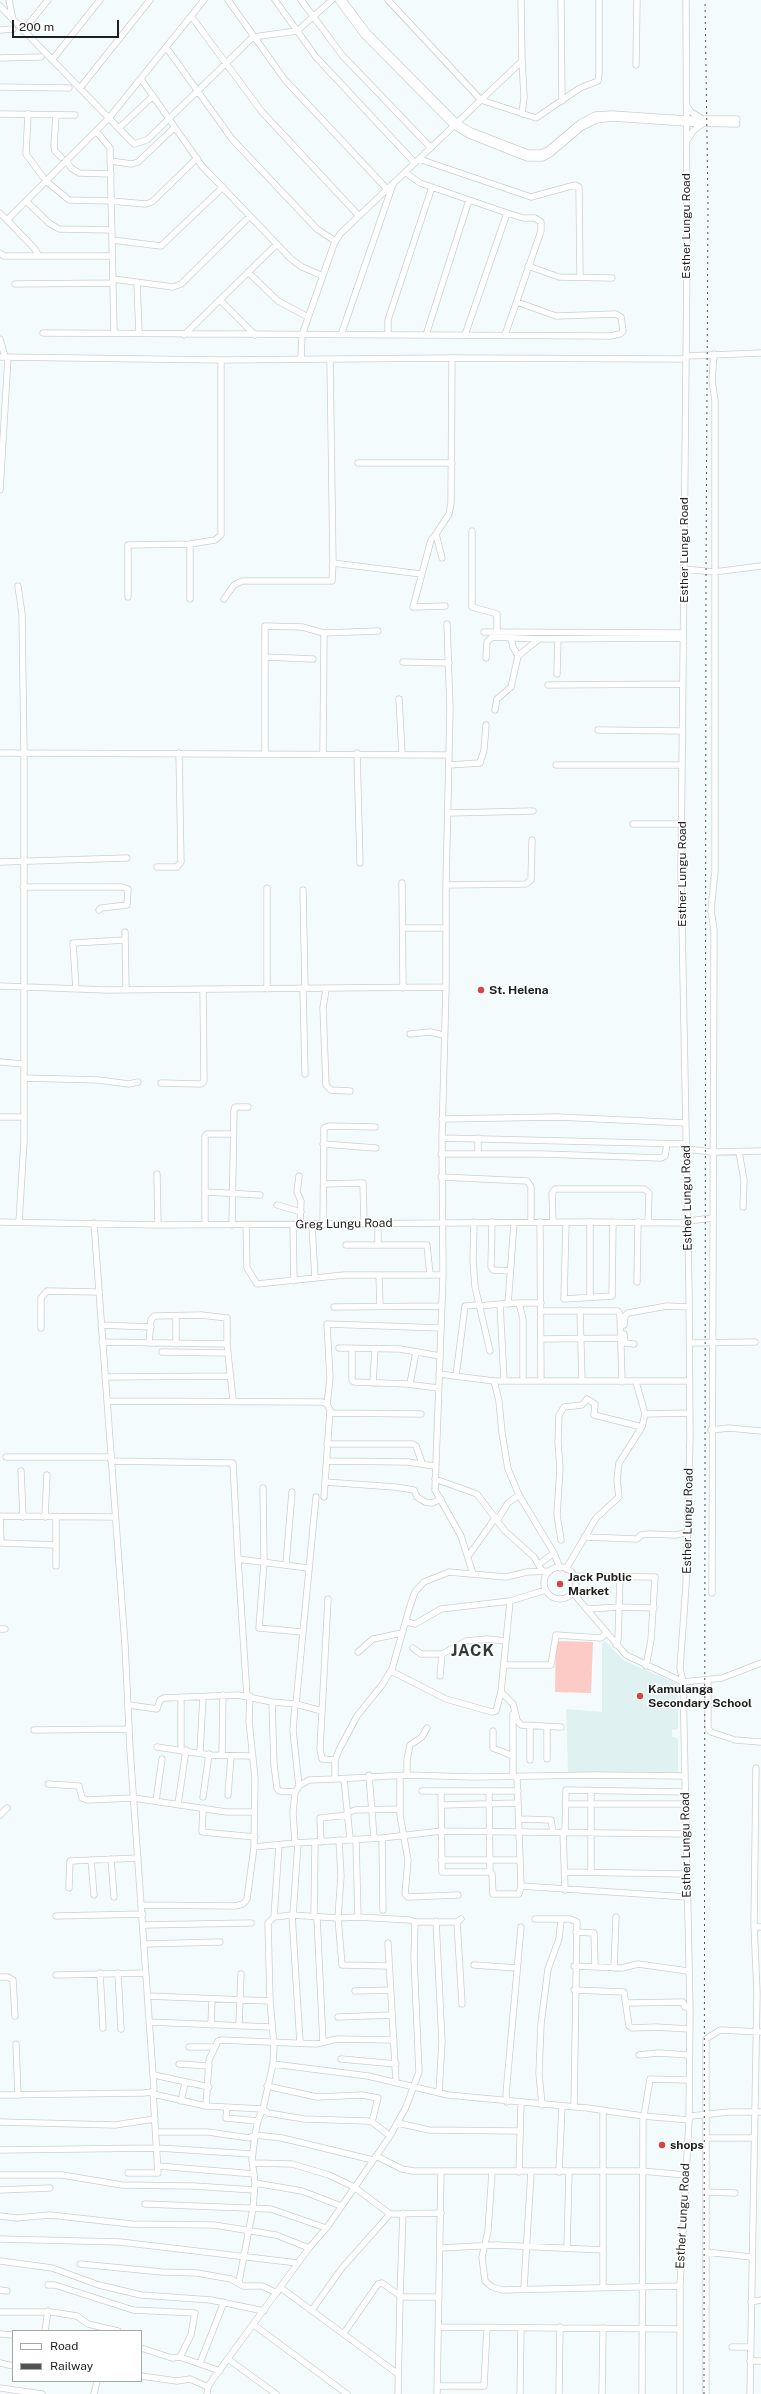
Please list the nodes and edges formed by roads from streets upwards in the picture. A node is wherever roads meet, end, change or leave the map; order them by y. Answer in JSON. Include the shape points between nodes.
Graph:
{"nodes":[{"id":1,"x":9,"y":0,"type":"edge"},
{"id":2,"x":48,"y":0,"type":"edge"},
{"id":3,"x":100,"y":0,"type":"edge"},
{"id":4,"x":150,"y":0,"type":"edge"},
{"id":5,"x":204,"y":0,"type":"edge"},
{"id":6,"x":228,"y":0,"type":"edge"},
{"id":7,"x":275,"y":0,"type":"edge"},
{"id":8,"x":302,"y":0,"type":"edge"},
{"id":9,"x":332,"y":0,"type":"edge"},
{"id":10,"x":338,"y":0,"type":"edge"},
{"id":11,"x":343,"y":0,"type":"edge"},
{"id":12,"x":388,"y":0,"type":"edge"},
{"id":13,"x":521,"y":0,"type":"edge"},
{"id":14,"x":561,"y":0,"type":"edge"},
{"id":15,"x":599,"y":0,"type":"edge"},
{"id":16,"x":637,"y":0,"type":"edge"},
{"id":17,"x":686,"y":0,"type":"edge"},
{"id":18,"x":0,"y":6,"type":"edge"},
{"id":19,"x":191,"y":16,"type":"junction"},
{"id":20,"x":314,"y":17,"type":"junction"},
{"id":21,"x":13,"y":20,"type":"junction"},
{"id":22,"x":13,"y":29,"type":"dead end"},
{"id":23,"x":0,"y":30,"type":"edge"},
{"id":24,"x":23,"y":31,"type":"junction"},
{"id":25,"x":297,"y":31,"type":"junction"},
{"id":26,"x":255,"y":36,"type":"junction"},
{"id":27,"x":166,"y":47,"type":"junction"},
{"id":28,"x":41,"y":57,"type":"dead end"},
{"id":29,"x":0,"y":58,"type":"edge"},
{"id":30,"x":52,"y":60,"type":"junction"},
{"id":31,"x":522,"y":60,"type":"junction"},
{"id":32,"x":226,"y":63,"type":"junction"},
{"id":33,"x":636,"y":65,"type":"dead end"},
{"id":34,"x":141,"y":79,"type":"junction"},
{"id":35,"x":0,"y":87,"type":"edge"},
{"id":36,"x":69,"y":88,"type":"dead end"},
{"id":37,"x":80,"y":88,"type":"junction"},
{"id":38,"x":197,"y":92,"type":"junction"},
{"id":39,"x":153,"y":96,"type":"junction"},
{"id":40,"x":481,"y":100,"type":"junction"},
{"id":41,"x":562,"y":101,"type":"junction"},
{"id":42,"x":686,"y":102,"type":"junction"},
{"id":43,"x":0,"y":114,"type":"edge"},
{"id":44,"x":28,"y":114,"type":"junction"},
{"id":45,"x":522,"y":114,"type":"junction"},
{"id":46,"x":56,"y":115,"type":"junction"},
{"id":47,"x":75,"y":115,"type":"dead end"},
{"id":48,"x":109,"y":118,"type":"junction"},
{"id":49,"x":170,"y":118,"type":"junction"},
{"id":50,"x":686,"y":121,"type":"junction"},
{"id":51,"x":703,"y":121,"type":"junction"},
{"id":52,"x":737,"y":122,"type":"dead end"},
{"id":53,"x":455,"y":125,"type":"junction"},
{"id":54,"x":119,"y":128,"type":"junction"},
{"id":55,"x":174,"y":128,"type":"junction"},
{"id":56,"x":96,"y":131,"type":"junction"},
{"id":57,"x":687,"y":142,"type":"junction"},
{"id":58,"x":431,"y":148,"type":"junction"},
{"id":59,"x":197,"y":158,"type":"junction"},
{"id":60,"x":64,"y":159,"type":"junction"},
{"id":61,"x":110,"y":161,"type":"junction"},
{"id":62,"x":417,"y":161,"type":"junction"},
{"id":63,"x":406,"y":173,"type":"junction"},
{"id":64,"x":111,"y":174,"type":"junction"},
{"id":65,"x":44,"y":179,"type":"junction"},
{"id":66,"x":394,"y":182,"type":"junction"},
{"id":67,"x":223,"y":187,"type":"junction"},
{"id":68,"x":432,"y":187,"type":"junction"},
{"id":69,"x":387,"y":189,"type":"junction"},
{"id":70,"x":469,"y":200,"type":"junction"},
{"id":71,"x":26,"y":201,"type":"junction"},
{"id":72,"x":111,"y":201,"type":"junction"},
{"id":73,"x":507,"y":213,"type":"junction"},
{"id":74,"x":250,"y":216,"type":"junction"},
{"id":75,"x":359,"y":216,"type":"junction"},
{"id":76,"x":112,"y":230,"type":"junction"},
{"id":77,"x":112,"y":240,"type":"junction"},
{"id":78,"x":336,"y":241,"type":"junction"},
{"id":79,"x":277,"y":244,"type":"junction"},
{"id":80,"x":0,"y":253,"type":"edge"},
{"id":81,"x":39,"y":256,"type":"junction"},
{"id":82,"x":112,"y":256,"type":"junction"},
{"id":83,"x":528,"y":266,"type":"junction"},
{"id":84,"x":248,"y":272,"type":"junction"},
{"id":85,"x":323,"y":276,"type":"junction"},
{"id":86,"x":580,"y":277,"type":"junction"},
{"id":87,"x":612,"y":278,"type":"dead end"},
{"id":88,"x":113,"y":281,"type":"junction"},
{"id":89,"x":137,"y":283,"type":"junction"},
{"id":90,"x":15,"y":284,"type":"dead end"},
{"id":91,"x":220,"y":300,"type":"junction"},
{"id":92,"x":516,"y":302,"type":"junction"},
{"id":93,"x":308,"y":317,"type":"junction"},
{"id":94,"x":114,"y":332,"type":"junction"},
{"id":95,"x":43,"y":333,"type":"dead end"},
{"id":96,"x":139,"y":333,"type":"junction"},
{"id":97,"x":388,"y":334,"type":"junction"},
{"id":98,"x":184,"y":335,"type":"junction"},
{"id":99,"x":254,"y":335,"type":"junction"},
{"id":100,"x":302,"y":335,"type":"junction"},
{"id":101,"x":341,"y":335,"type":"junction"},
{"id":102,"x":426,"y":335,"type":"junction"},
{"id":103,"x":465,"y":335,"type":"junction"},
{"id":104,"x":505,"y":335,"type":"junction"},
{"id":105,"x":0,"y":339,"type":"edge"},
{"id":106,"x":761,"y":353,"type":"edge"},
{"id":107,"x":714,"y":354,"type":"junction"},
{"id":108,"x":4,"y":357,"type":"edge"},
{"id":109,"x":452,"y":358,"type":"junction"},
{"id":110,"x":686,"y":358,"type":"junction"},
{"id":111,"x":301,"y":359,"type":"junction"},
{"id":112,"x":221,"y":360,"type":"junction"},
{"id":113,"x":330,"y":360,"type":"junction"},
{"id":114,"x":358,"y":463,"type":"dead end"},
{"id":115,"x":452,"y":463,"type":"junction"},
{"id":116,"x":0,"y":490,"type":"edge"},
{"id":117,"x":472,"y":531,"type":"dead end"},
{"id":118,"x":436,"y":534,"type":"junction"},
{"id":119,"x":190,"y":544,"type":"junction"},
{"id":120,"x":442,"y":558,"type":"dead end"},
{"id":121,"x":333,"y":563,"type":"junction"},
{"id":122,"x":761,"y":566,"type":"edge"},
{"id":123,"x":684,"y":569,"type":"junction"},
{"id":124,"x":714,"y":572,"type":"junction"},
{"id":125,"x":421,"y":574,"type":"junction"},
{"id":126,"x":18,"y":586,"type":"dead end"},
{"id":127,"x":128,"y":597,"type":"dead end"},
{"id":128,"x":190,"y":599,"type":"dead end"},
{"id":129,"x":224,"y":599,"type":"dead end"},
{"id":130,"x":445,"y":606,"type":"dead end"},
{"id":131,"x":447,"y":624,"type":"dead end"},
{"id":132,"x":378,"y":631,"type":"dead end"},
{"id":133,"x":484,"y":632,"type":"dead end"},
{"id":134,"x":324,"y":633,"type":"junction"},
{"id":135,"x":497,"y":633,"type":"junction"},
{"id":136,"x":683,"y":636,"type":"junction"},
{"id":137,"x":511,"y":638,"type":"junction"},
{"id":138,"x":539,"y":639,"type":"junction"},
{"id":139,"x":558,"y":639,"type":"junction"},
{"id":140,"x":518,"y":656,"type":"junction"},
{"id":141,"x":265,"y":657,"type":"junction"},
{"id":142,"x":313,"y":658,"type":"dead end"},
{"id":143,"x":486,"y":658,"type":"dead end"},
{"id":144,"x":403,"y":662,"type":"dead end"},
{"id":145,"x":449,"y":663,"type":"junction"},
{"id":146,"x":557,"y":674,"type":"dead end"},
{"id":147,"x":683,"y":684,"type":"junction"},
{"id":148,"x":548,"y":685,"type":"dead end"},
{"id":149,"x":399,"y":699,"type":"dead end"},
{"id":150,"x":495,"y":710,"type":"dead end"},
{"id":151,"x":486,"y":725,"type":"dead end"},
{"id":152,"x":598,"y":730,"type":"dead end"},
{"id":153,"x":682,"y":731,"type":"junction"},
{"id":154,"x":0,"y":753,"type":"edge"},
{"id":155,"x":24,"y":753,"type":"junction"},
{"id":156,"x":179,"y":753,"type":"junction"},
{"id":157,"x":265,"y":753,"type":"junction"},
{"id":158,"x":323,"y":753,"type":"junction"},
{"id":159,"x":358,"y":753,"type":"junction"},
{"id":160,"x":402,"y":754,"type":"junction"},
{"id":161,"x":448,"y":755,"type":"junction"},
{"id":162,"x":449,"y":765,"type":"junction"},
{"id":163,"x":556,"y":765,"type":"dead end"},
{"id":164,"x":682,"y":765,"type":"junction"},
{"id":165,"x":533,"y":811,"type":"dead end"},
{"id":166,"x":448,"y":813,"type":"junction"},
{"id":167,"x":633,"y":824,"type":"dead end"},
{"id":168,"x":682,"y":824,"type":"junction"},
{"id":169,"x":532,"y":840,"type":"dead end"},
{"id":170,"x":127,"y":858,"type":"dead end"},
{"id":171,"x":22,"y":860,"type":"junction"},
{"id":172,"x":0,"y":862,"type":"edge"},
{"id":173,"x":360,"y":863,"type":"dead end"},
{"id":174,"x":157,"y":867,"type":"dead end"},
{"id":175,"x":402,"y":883,"type":"dead end"},
{"id":176,"x":446,"y":885,"type":"junction"},
{"id":177,"x":23,"y":887,"type":"junction"},
{"id":178,"x":267,"y":888,"type":"dead end"},
{"id":179,"x":303,"y":890,"type":"dead end"},
{"id":180,"x":99,"y":910,"type":"dead end"},
{"id":181,"x":404,"y":928,"type":"junction"},
{"id":182,"x":446,"y":928,"type":"junction"},
{"id":183,"x":125,"y":932,"type":"dead end"},
{"id":184,"x":125,"y":940,"type":"junction"},
{"id":185,"x":0,"y":986,"type":"edge"},
{"id":186,"x":446,"y":987,"type":"junction"},
{"id":187,"x":24,"y":988,"type":"junction"},
{"id":188,"x":203,"y":988,"type":"junction"},
{"id":189,"x":403,"y":988,"type":"junction"},
{"id":190,"x":76,"y":989,"type":"junction"},
{"id":191,"x":267,"y":989,"type":"junction"},
{"id":192,"x":304,"y":989,"type":"junction"},
{"id":193,"x":326,"y":989,"type":"junction"},
{"id":194,"x":126,"y":990,"type":"junction"},
{"id":195,"x":410,"y":1034,"type":"dead end"},
{"id":196,"x":443,"y":1035,"type":"junction"},
{"id":197,"x":0,"y":1062,"type":"edge"},
{"id":198,"x":23,"y":1064,"type":"junction"},
{"id":199,"x":304,"y":1074,"type":"dead end"},
{"id":200,"x":24,"y":1078,"type":"junction"},
{"id":201,"x":138,"y":1082,"type":"dead end"},
{"id":202,"x":161,"y":1083,"type":"dead end"},
{"id":203,"x":350,"y":1091,"type":"dead end"},
{"id":204,"x":248,"y":1107,"type":"dead end"},
{"id":205,"x":0,"y":1117,"type":"edge"},
{"id":206,"x":23,"y":1117,"type":"junction"},
{"id":207,"x":442,"y":1119,"type":"junction"},
{"id":208,"x":686,"y":1123,"type":"junction"},
{"id":209,"x":375,"y":1127,"type":"dead end"},
{"id":210,"x":233,"y":1134,"type":"junction"},
{"id":211,"x":442,"y":1138,"type":"junction"},
{"id":212,"x":478,"y":1138,"type":"junction"},
{"id":213,"x":323,"y":1144,"type":"junction"},
{"id":214,"x":667,"y":1144,"type":"junction"},
{"id":215,"x":687,"y":1146,"type":"junction"},
{"id":216,"x":376,"y":1148,"type":"dead end"},
{"id":217,"x":761,"y":1151,"type":"edge"},
{"id":218,"x":712,"y":1152,"type":"junction"},
{"id":219,"x":739,"y":1152,"type":"junction"},
{"id":220,"x":441,"y":1154,"type":"junction"},
{"id":221,"x":478,"y":1154,"type":"junction"},
{"id":222,"x":157,"y":1174,"type":"dead end"},
{"id":223,"x":299,"y":1176,"type":"dead end"},
{"id":224,"x":441,"y":1177,"type":"junction"},
{"id":225,"x":324,"y":1184,"type":"junction"},
{"id":226,"x":206,"y":1192,"type":"junction"},
{"id":227,"x":234,"y":1194,"type":"junction"},
{"id":228,"x":260,"y":1195,"type":"dead end"},
{"id":229,"x":277,"y":1205,"type":"dead end"},
{"id":230,"x":743,"y":1207,"type":"dead end"},
{"id":231,"x":301,"y":1212,"type":"junction"},
{"id":232,"x":712,"y":1218,"type":"junction"},
{"id":233,"x":0,"y":1222,"type":"edge"},
{"id":234,"x":19,"y":1222,"type":"junction"},
{"id":235,"x":442,"y":1222,"type":"junction"},
{"id":236,"x":474,"y":1222,"type":"junction"},
{"id":237,"x":492,"y":1222,"type":"junction"},
{"id":238,"x":531,"y":1222,"type":"junction"},
{"id":239,"x":540,"y":1222,"type":"junction"},
{"id":240,"x":552,"y":1222,"type":"junction"},
{"id":241,"x":566,"y":1222,"type":"junction"},
{"id":242,"x":590,"y":1222,"type":"junction"},
{"id":243,"x":614,"y":1222,"type":"junction"},
{"id":244,"x":638,"y":1222,"type":"junction"},
{"id":245,"x":688,"y":1222,"type":"junction"},
{"id":246,"x":94,"y":1223,"type":"junction"},
{"id":247,"x":364,"y":1223,"type":"junction"},
{"id":248,"x":378,"y":1223,"type":"junction"},
{"id":249,"x":514,"y":1223,"type":"junction"},
{"id":250,"x":648,"y":1223,"type":"junction"},
{"id":251,"x":246,"y":1224,"type":"junction"},
{"id":252,"x":300,"y":1224,"type":"junction"},
{"id":253,"x":158,"y":1225,"type":"junction"},
{"id":254,"x":205,"y":1225,"type":"junction"},
{"id":255,"x":232,"y":1225,"type":"junction"},
{"id":256,"x":294,"y":1225,"type":"junction"},
{"id":257,"x":312,"y":1225,"type":"junction"},
{"id":258,"x":323,"y":1225,"type":"junction"},
{"id":259,"x":378,"y":1244,"type":"junction"},
{"id":260,"x":346,"y":1245,"type":"dead end"},
{"id":261,"x":510,"y":1271,"type":"junction"},
{"id":262,"x":379,"y":1275,"type":"junction"},
{"id":263,"x":430,"y":1275,"type":"junction"},
{"id":264,"x":443,"y":1275,"type":"junction"},
{"id":265,"x":315,"y":1278,"type":"junction"},
{"id":266,"x":294,"y":1281,"type":"junction"},
{"id":267,"x":637,"y":1282,"type":"dead end"},
{"id":268,"x":98,"y":1292,"type":"junction"},
{"id":269,"x":590,"y":1297,"type":"junction"},
{"id":270,"x":519,"y":1303,"type":"junction"},
{"id":271,"x":541,"y":1303,"type":"junction"},
{"id":272,"x":500,"y":1304,"type":"junction"},
{"id":273,"x":508,"y":1304,"type":"junction"},
{"id":274,"x":380,"y":1306,"type":"junction"},
{"id":275,"x":442,"y":1306,"type":"junction"},
{"id":276,"x":478,"y":1306,"type":"junction"},
{"id":277,"x":334,"y":1307,"type":"dead end"},
{"id":278,"x":689,"y":1307,"type":"junction"},
{"id":279,"x":580,"y":1310,"type":"junction"},
{"id":280,"x":541,"y":1311,"type":"junction"},
{"id":281,"x":176,"y":1316,"type":"junction"},
{"id":282,"x":101,"y":1325,"type":"junction"},
{"id":283,"x":151,"y":1327,"type":"junction"},
{"id":284,"x":41,"y":1328,"type":"dead end"},
{"id":285,"x":440,"y":1328,"type":"junction"},
{"id":286,"x":541,"y":1338,"type":"junction"},
{"id":287,"x":581,"y":1338,"type":"junction"},
{"id":288,"x":621,"y":1338,"type":"junction"},
{"id":289,"x":713,"y":1341,"type":"junction"},
{"id":290,"x":102,"y":1342,"type":"junction"},
{"id":291,"x":755,"y":1342,"type":"dead end"},
{"id":292,"x":149,"y":1343,"type":"junction"},
{"id":293,"x":690,"y":1343,"type":"junction"},
{"id":294,"x":176,"y":1344,"type":"junction"},
{"id":295,"x":227,"y":1344,"type":"junction"},
{"id":296,"x":634,"y":1344,"type":"dead end"},
{"id":297,"x":339,"y":1348,"type":"dead end"},
{"id":298,"x":352,"y":1348,"type":"junction"},
{"id":299,"x":375,"y":1349,"type":"junction"},
{"id":300,"x":490,"y":1350,"type":"dead end"},
{"id":301,"x":162,"y":1352,"type":"dead end"},
{"id":302,"x":416,"y":1352,"type":"junction"},
{"id":303,"x":228,"y":1353,"type":"junction"},
{"id":304,"x":440,"y":1356,"type":"junction"},
{"id":305,"x":439,"y":1374,"type":"junction"},
{"id":306,"x":231,"y":1376,"type":"junction"},
{"id":307,"x":456,"y":1376,"type":"junction"},
{"id":308,"x":105,"y":1377,"type":"junction"},
{"id":309,"x":523,"y":1379,"type":"junction"},
{"id":310,"x":504,"y":1380,"type":"junction"},
{"id":311,"x":541,"y":1380,"type":"junction"},
{"id":312,"x":494,"y":1381,"type":"junction"},
{"id":313,"x":582,"y":1381,"type":"junction"},
{"id":314,"x":689,"y":1381,"type":"junction"},
{"id":315,"x":622,"y":1382,"type":"junction"},
{"id":316,"x":636,"y":1382,"type":"junction"},
{"id":317,"x":373,"y":1383,"type":"junction"},
{"id":318,"x":410,"y":1384,"type":"junction"},
{"id":319,"x":438,"y":1388,"type":"junction"},
{"id":320,"x":233,"y":1400,"type":"junction"},
{"id":321,"x":107,"y":1401,"type":"junction"},
{"id":322,"x":326,"y":1404,"type":"junction"},
{"id":323,"x":330,"y":1413,"type":"junction"},
{"id":324,"x":689,"y":1413,"type":"junction"},
{"id":325,"x":420,"y":1414,"type":"dead end"},
{"id":326,"x":645,"y":1414,"type":"junction"},
{"id":327,"x":642,"y":1427,"type":"junction"},
{"id":328,"x":711,"y":1430,"type":"junction"},
{"id":329,"x":761,"y":1431,"type":"edge"},
{"id":330,"x":327,"y":1444,"type":"junction"},
{"id":331,"x":6,"y":1457,"type":"dead end"},
{"id":332,"x":111,"y":1459,"type":"junction"},
{"id":333,"x":327,"y":1461,"type":"junction"},
{"id":334,"x":422,"y":1463,"type":"junction"},
{"id":335,"x":434,"y":1466,"type":"junction"},
{"id":336,"x":21,"y":1471,"type":"dead end"},
{"id":337,"x":47,"y":1475,"type":"dead end"},
{"id":338,"x":435,"y":1479,"type":"junction"},
{"id":339,"x":326,"y":1482,"type":"junction"},
{"id":340,"x":263,"y":1488,"type":"dead end"},
{"id":341,"x":292,"y":1492,"type":"dead end"},
{"id":342,"x":520,"y":1495,"type":"junction"},
{"id":343,"x":316,"y":1497,"type":"dead end"},
{"id":344,"x":324,"y":1497,"type":"dead end"},
{"id":345,"x":441,"y":1499,"type":"junction"},
{"id":346,"x":0,"y":1516,"type":"edge"},
{"id":347,"x":23,"y":1517,"type":"junction"},
{"id":348,"x":45,"y":1517,"type":"junction"},
{"id":349,"x":56,"y":1517,"type":"junction"},
{"id":350,"x":115,"y":1517,"type":"junction"},
{"id":351,"x":497,"y":1518,"type":"junction"},
{"id":352,"x":688,"y":1532,"type":"junction"},
{"id":353,"x":584,"y":1537,"type":"junction"},
{"id":354,"x":561,"y":1540,"type":"dead end"},
{"id":355,"x":56,"y":1545,"type":"junction"},
{"id":356,"x":554,"y":1552,"type":"junction"},
{"id":357,"x":469,"y":1555,"type":"junction"},
{"id":358,"x":238,"y":1559,"type":"junction"},
{"id":359,"x":264,"y":1562,"type":"junction"},
{"id":360,"x":286,"y":1564,"type":"junction"},
{"id":361,"x":539,"y":1564,"type":"junction"},
{"id":362,"x":56,"y":1566,"type":"dead end"},
{"id":363,"x":308,"y":1568,"type":"junction"},
{"id":364,"x":563,"y":1568,"type":"junction"},
{"id":365,"x":542,"y":1571,"type":"junction"},
{"id":366,"x":550,"y":1571,"type":"junction"},
{"id":367,"x":473,"y":1574,"type":"junction"},
{"id":368,"x":574,"y":1576,"type":"junction"},
{"id":369,"x":620,"y":1576,"type":"junction"},
{"id":370,"x":546,"y":1590,"type":"junction"},
{"id":371,"x":573,"y":1593,"type":"junction"},
{"id":372,"x":712,"y":1593,"type":"dead end"},
{"id":373,"x":328,"y":1599,"type":"dead end"},
{"id":374,"x":510,"y":1601,"type":"junction"},
{"id":375,"x":620,"y":1607,"type":"junction"},
{"id":376,"x":654,"y":1608,"type":"junction"},
{"id":377,"x":588,"y":1609,"type":"junction"},
{"id":378,"x":407,"y":1622,"type":"junction"},
{"id":379,"x":302,"y":1632,"type":"junction"},
{"id":380,"x":402,"y":1633,"type":"junction"},
{"id":381,"x":606,"y":1633,"type":"junction"},
{"id":382,"x":506,"y":1641,"type":"junction"},
{"id":383,"x":616,"y":1645,"type":"junction"},
{"id":384,"x":413,"y":1648,"type":"dead end"},
{"id":385,"x":358,"y":1652,"type":"dead end"},
{"id":386,"x":442,"y":1654,"type":"junction"},
{"id":387,"x":761,"y":1663,"type":"edge"},
{"id":388,"x":504,"y":1665,"type":"junction"},
{"id":389,"x":646,"y":1666,"type":"junction"},
{"id":390,"x":390,"y":1671,"type":"junction"},
{"id":391,"x":440,"y":1676,"type":"dead end"},
{"id":392,"x":708,"y":1680,"type":"junction"},
{"id":393,"x":683,"y":1682,"type":"junction"},
{"id":394,"x":501,"y":1692,"type":"junction"},
{"id":395,"x":223,"y":1695,"type":"junction"},
{"id":396,"x":249,"y":1696,"type":"junction"},
{"id":397,"x":181,"y":1697,"type":"junction"},
{"id":398,"x":203,"y":1697,"type":"junction"},
{"id":399,"x":272,"y":1702,"type":"junction"},
{"id":400,"x":296,"y":1704,"type":"junction"},
{"id":401,"x":513,"y":1704,"type":"junction"},
{"id":402,"x":129,"y":1705,"type":"junction"},
{"id":403,"x":322,"y":1711,"type":"junction"},
{"id":404,"x":530,"y":1726,"type":"junction"},
{"id":405,"x":547,"y":1727,"type":"junction"},
{"id":406,"x":427,"y":1728,"type":"dead end"},
{"id":407,"x":561,"y":1728,"type":"dead end"},
{"id":408,"x":128,"y":1729,"type":"junction"},
{"id":409,"x":34,"y":1730,"type":"dead end"},
{"id":410,"x":493,"y":1731,"type":"dead end"},
{"id":411,"x":761,"y":1742,"type":"edge"},
{"id":412,"x":157,"y":1747,"type":"dead end"},
{"id":413,"x":183,"y":1749,"type":"junction"},
{"id":414,"x":200,"y":1752,"type":"junction"},
{"id":415,"x":209,"y":1754,"type":"junction"},
{"id":416,"x":222,"y":1756,"type":"junction"},
{"id":417,"x":232,"y":1756,"type":"junction"},
{"id":418,"x":252,"y":1756,"type":"junction"},
{"id":419,"x":513,"y":1756,"type":"junction"},
{"id":420,"x":162,"y":1759,"type":"dead end"},
{"id":421,"x":547,"y":1759,"type":"dead end"},
{"id":422,"x":335,"y":1760,"type":"junction"},
{"id":423,"x":530,"y":1760,"type":"dead end"},
{"id":424,"x":756,"y":1768,"type":"dead end"},
{"id":425,"x":369,"y":1775,"type":"junction"},
{"id":426,"x":407,"y":1775,"type":"junction"},
{"id":427,"x":400,"y":1776,"type":"junction"},
{"id":428,"x":685,"y":1776,"type":"junction"},
{"id":429,"x":515,"y":1777,"type":"junction"},
{"id":430,"x":335,"y":1779,"type":"junction"},
{"id":431,"x":344,"y":1779,"type":"junction"},
{"id":432,"x":48,"y":1784,"type":"dead end"},
{"id":433,"x":299,"y":1786,"type":"junction"},
{"id":434,"x":422,"y":1791,"type":"dead end"},
{"id":435,"x":441,"y":1791,"type":"junction"},
{"id":436,"x":489,"y":1791,"type":"junction"},
{"id":437,"x":518,"y":1791,"type":"junction"},
{"id":438,"x":591,"y":1791,"type":"junction"},
{"id":439,"x":295,"y":1792,"type":"junction"},
{"id":440,"x":685,"y":1792,"type":"junction"},
{"id":441,"x":228,"y":1795,"type":"dead end"},
{"id":442,"x":203,"y":1797,"type":"dead end"},
{"id":443,"x":134,"y":1798,"type":"junction"},
{"id":444,"x":156,"y":1801,"type":"junction"},
{"id":445,"x":489,"y":1803,"type":"junction"},
{"id":446,"x":518,"y":1803,"type":"junction"},
{"id":447,"x":178,"y":1804,"type":"junction"},
{"id":448,"x":566,"y":1804,"type":"junction"},
{"id":449,"x":592,"y":1804,"type":"junction"},
{"id":450,"x":686,"y":1804,"type":"junction"},
{"id":451,"x":442,"y":1805,"type":"junction"},
{"id":452,"x":7,"y":1808,"type":"dead end"},
{"id":453,"x":203,"y":1808,"type":"junction"},
{"id":454,"x":400,"y":1809,"type":"junction"},
{"id":455,"x":372,"y":1810,"type":"junction"},
{"id":456,"x":254,"y":1812,"type":"junction"},
{"id":457,"x":347,"y":1814,"type":"junction"},
{"id":458,"x":0,"y":1815,"type":"edge"},
{"id":459,"x":519,"y":1819,"type":"junction"},
{"id":460,"x":442,"y":1831,"type":"junction"},
{"id":461,"x":489,"y":1832,"type":"junction"},
{"id":462,"x":519,"y":1832,"type":"junction"},
{"id":463,"x":553,"y":1832,"type":"junction"},
{"id":464,"x":564,"y":1832,"type":"junction"},
{"id":465,"x":592,"y":1832,"type":"junction"},
{"id":466,"x":686,"y":1834,"type":"junction"},
{"id":467,"x":404,"y":1835,"type":"junction"},
{"id":468,"x":254,"y":1837,"type":"junction"},
{"id":469,"x":374,"y":1838,"type":"junction"},
{"id":470,"x":382,"y":1838,"type":"junction"},
{"id":471,"x":353,"y":1839,"type":"junction"},
{"id":472,"x":340,"y":1840,"type":"junction"},
{"id":473,"x":318,"y":1842,"type":"junction"},
{"id":474,"x":296,"y":1843,"type":"junction"},
{"id":475,"x":279,"y":1845,"type":"junction"},
{"id":476,"x":254,"y":1847,"type":"junction"},
{"id":477,"x":138,"y":1858,"type":"junction"},
{"id":478,"x":111,"y":1859,"type":"junction"},
{"id":479,"x":91,"y":1860,"type":"junction"},
{"id":480,"x":441,"y":1860,"type":"junction"},
{"id":481,"x":490,"y":1860,"type":"junction"},
{"id":482,"x":520,"y":1860,"type":"junction"},
{"id":483,"x":490,"y":1872,"type":"junction"},
{"id":484,"x":565,"y":1872,"type":"junction"},
{"id":485,"x":591,"y":1872,"type":"junction"},
{"id":486,"x":687,"y":1874,"type":"junction"},
{"id":487,"x":521,"y":1886,"type":"junction"},
{"id":488,"x":69,"y":1888,"type":"dead end"},
{"id":489,"x":565,"y":1890,"type":"junction"},
{"id":490,"x":94,"y":1895,"type":"dead end"},
{"id":491,"x":458,"y":1895,"type":"dead end"},
{"id":492,"x":114,"y":1897,"type":"dead end"},
{"id":493,"x":687,"y":1897,"type":"junction"},
{"id":494,"x":142,"y":1905,"type":"junction"},
{"id":495,"x":383,"y":1910,"type":"dead end"},
{"id":496,"x":143,"y":1914,"type":"junction"},
{"id":497,"x":293,"y":1915,"type":"junction"},
{"id":498,"x":56,"y":1916,"type":"dead end"},
{"id":499,"x":274,"y":1917,"type":"junction"},
{"id":500,"x":315,"y":1917,"type":"junction"},
{"id":501,"x":358,"y":1917,"type":"junction"},
{"id":502,"x":616,"y":1917,"type":"dead end"},
{"id":503,"x":338,"y":1918,"type":"junction"},
{"id":504,"x":535,"y":1919,"type":"dead end"},
{"id":505,"x":561,"y":1920,"type":"junction"},
{"id":506,"x":436,"y":1921,"type":"junction"},
{"id":507,"x":251,"y":1922,"type":"dead end"},
{"id":508,"x":415,"y":1922,"type":"junction"},
{"id":509,"x":143,"y":1925,"type":"junction"},
{"id":510,"x":521,"y":1927,"type":"dead end"},
{"id":511,"x":758,"y":1927,"type":"edge"},
{"id":512,"x":576,"y":1932,"type":"junction"},
{"id":513,"x":220,"y":1942,"type":"dead end"},
{"id":514,"x":388,"y":1942,"type":"dead end"},
{"id":515,"x":144,"y":1944,"type":"junction"},
{"id":516,"x":474,"y":1965,"type":"dead end"},
{"id":517,"x":389,"y":1966,"type":"junction"},
{"id":518,"x":574,"y":1966,"type":"junction"},
{"id":519,"x":595,"y":1967,"type":"junction"},
{"id":520,"x":517,"y":1968,"type":"junction"},
{"id":521,"x":614,"y":1968,"type":"junction"},
{"id":522,"x":688,"y":1971,"type":"junction"},
{"id":523,"x":100,"y":1973,"type":"junction"},
{"id":524,"x":118,"y":1973,"type":"junction"},
{"id":525,"x":146,"y":1973,"type":"junction"},
{"id":526,"x":241,"y":1974,"type":"dead end"},
{"id":527,"x":56,"y":1975,"type":"dead end"},
{"id":528,"x":0,"y":1977,"type":"edge"},
{"id":529,"x":758,"y":1979,"type":"edge"},
{"id":530,"x":390,"y":1990,"type":"junction"},
{"id":531,"x":574,"y":1990,"type":"junction"},
{"id":532,"x":355,"y":1991,"type":"dead end"},
{"id":533,"x":148,"y":1996,"type":"junction"},
{"id":534,"x":212,"y":1999,"type":"junction"},
{"id":535,"x":241,"y":2000,"type":"junction"},
{"id":536,"x":270,"y":2001,"type":"junction"},
{"id":537,"x":627,"y":2003,"type":"junction"},
{"id":538,"x":462,"y":2004,"type":"dead end"},
{"id":539,"x":690,"y":2009,"type":"junction"},
{"id":540,"x":392,"y":2014,"type":"junction"},
{"id":541,"x":15,"y":2016,"type":"dead end"},
{"id":542,"x":338,"y":2016,"type":"dead end"},
{"id":543,"x":149,"y":2022,"type":"junction"},
{"id":544,"x":210,"y":2025,"type":"junction"},
{"id":545,"x":239,"y":2025,"type":"junction"},
{"id":546,"x":271,"y":2027,"type":"junction"},
{"id":547,"x":103,"y":2028,"type":"dead end"},
{"id":548,"x":121,"y":2029,"type":"dead end"},
{"id":549,"x":689,"y":2029,"type":"junction"},
{"id":550,"x":754,"y":2031,"type":"junction"},
{"id":551,"x":761,"y":2032,"type":"edge"},
{"id":552,"x":273,"y":2040,"type":"junction"},
{"id":553,"x":394,"y":2040,"type":"junction"},
{"id":554,"x":323,"y":2042,"type":"junction"},
{"id":555,"x":300,"y":2043,"type":"junction"},
{"id":556,"x":16,"y":2044,"type":"dead end"},
{"id":557,"x":189,"y":2047,"type":"dead end"},
{"id":558,"x":214,"y":2047,"type":"junction"},
{"id":559,"x":639,"y":2055,"type":"dead end"},
{"id":560,"x":689,"y":2055,"type":"junction"},
{"id":561,"x":341,"y":2059,"type":"dead end"},
{"id":562,"x":179,"y":2064,"type":"dead end"},
{"id":563,"x":273,"y":2064,"type":"junction"},
{"id":564,"x":396,"y":2064,"type":"junction"},
{"id":565,"x":209,"y":2066,"type":"junction"},
{"id":566,"x":154,"y":2075,"type":"junction"},
{"id":567,"x":688,"y":2080,"type":"junction"},
{"id":568,"x":396,"y":2082,"type":"junction"},
{"id":569,"x":185,"y":2083,"type":"junction"},
{"id":570,"x":267,"y":2086,"type":"junction"},
{"id":571,"x":414,"y":2086,"type":"junction"},
{"id":572,"x":209,"y":2087,"type":"junction"},
{"id":573,"x":439,"y":2092,"type":"junction"},
{"id":574,"x":153,"y":2093,"type":"junction"},
{"id":575,"x":18,"y":2094,"type":"junction"},
{"id":576,"x":0,"y":2095,"type":"edge"},
{"id":577,"x":181,"y":2101,"type":"junction"},
{"id":578,"x":507,"y":2102,"type":"junction"},
{"id":579,"x":521,"y":2102,"type":"junction"},
{"id":580,"x":542,"y":2105,"type":"junction"},
{"id":581,"x":206,"y":2106,"type":"junction"},
{"id":582,"x":562,"y":2106,"type":"junction"},
{"id":583,"x":574,"y":2107,"type":"junction"},
{"id":584,"x":227,"y":2108,"type":"junction"},
{"id":585,"x":263,"y":2109,"type":"junction"},
{"id":586,"x":603,"y":2110,"type":"junction"},
{"id":587,"x":758,"y":2112,"type":"edge"},
{"id":588,"x":706,"y":2115,"type":"junction"},
{"id":589,"x":644,"y":2116,"type":"junction"},
{"id":590,"x":155,"y":2119,"type":"junction"},
{"id":591,"x":258,"y":2120,"type":"junction"},
{"id":592,"x":689,"y":2120,"type":"junction"},
{"id":593,"x":0,"y":2122,"type":"edge"},
{"id":594,"x":372,"y":2122,"type":"junction"},
{"id":595,"x":398,"y":2123,"type":"junction"},
{"id":596,"x":519,"y":2131,"type":"junction"},
{"id":597,"x":156,"y":2132,"type":"junction"},
{"id":598,"x":255,"y":2135,"type":"junction"},
{"id":599,"x":390,"y":2136,"type":"junction"},
{"id":600,"x":707,"y":2138,"type":"junction"},
{"id":601,"x":754,"y":2138,"type":"junction"},
{"id":602,"x":158,"y":2148,"type":"junction"},
{"id":603,"x":0,"y":2150,"type":"edge"},
{"id":604,"x":252,"y":2154,"type":"junction"},
{"id":605,"x":375,"y":2158,"type":"junction"},
{"id":606,"x":254,"y":2163,"type":"junction"},
{"id":607,"x":158,"y":2166,"type":"junction"},
{"id":608,"x":602,"y":2171,"type":"junction"},
{"id":609,"x":642,"y":2171,"type":"junction"},
{"id":610,"x":441,"y":2172,"type":"junction"},
{"id":611,"x":492,"y":2172,"type":"junction"},
{"id":612,"x":519,"y":2172,"type":"junction"},
{"id":613,"x":531,"y":2172,"type":"junction"},
{"id":614,"x":559,"y":2172,"type":"junction"},
{"id":615,"x":569,"y":2172,"type":"junction"},
{"id":616,"x":128,"y":2173,"type":"dead end"},
{"id":617,"x":254,"y":2174,"type":"junction"},
{"id":618,"x":0,"y":2175,"type":"edge"},
{"id":619,"x":685,"y":2175,"type":"junction"},
{"id":620,"x":255,"y":2183,"type":"junction"},
{"id":621,"x":354,"y":2187,"type":"junction"},
{"id":622,"x":50,"y":2188,"type":"dead end"},
{"id":623,"x":0,"y":2190,"type":"edge"},
{"id":624,"x":254,"y":2190,"type":"junction"},
{"id":625,"x":706,"y":2192,"type":"junction"},
{"id":626,"x":735,"y":2193,"type":"dead end"},
{"id":627,"x":145,"y":2204,"type":"dead end"},
{"id":628,"x":342,"y":2206,"type":"junction"},
{"id":629,"x":253,"y":2208,"type":"junction"},
{"id":630,"x":403,"y":2213,"type":"junction"},
{"id":631,"x":441,"y":2213,"type":"junction"},
{"id":632,"x":390,"y":2214,"type":"junction"},
{"id":633,"x":0,"y":2216,"type":"edge"},
{"id":634,"x":326,"y":2228,"type":"junction"},
{"id":635,"x":248,"y":2231,"type":"junction"},
{"id":636,"x":0,"y":2239,"type":"edge"},
{"id":637,"x":483,"y":2246,"type":"junction"},
{"id":638,"x":526,"y":2246,"type":"junction"},
{"id":639,"x":309,"y":2248,"type":"junction"},
{"id":640,"x":441,"y":2248,"type":"junction"},
{"id":641,"x":567,"y":2248,"type":"junction"},
{"id":642,"x":603,"y":2250,"type":"junction"},
{"id":643,"x":706,"y":2252,"type":"junction"},
{"id":644,"x":244,"y":2256,"type":"junction"},
{"id":645,"x":751,"y":2257,"type":"junction"},
{"id":646,"x":0,"y":2261,"type":"edge"},
{"id":647,"x":298,"y":2263,"type":"junction"},
{"id":648,"x":80,"y":2264,"type":"dead end"},
{"id":649,"x":239,"y":2282,"type":"junction"},
{"id":650,"x":48,"y":2285,"type":"dead end"},
{"id":651,"x":643,"y":2286,"type":"junction"},
{"id":652,"x":680,"y":2286,"type":"junction"},
{"id":653,"x":603,"y":2287,"type":"junction"},
{"id":654,"x":524,"y":2288,"type":"junction"},
{"id":655,"x":0,"y":2290,"type":"edge"},
{"id":656,"x":279,"y":2290,"type":"junction"},
{"id":657,"x":7,"y":2291,"type":"dead end"},
{"id":658,"x":400,"y":2296,"type":"junction"},
{"id":659,"x":439,"y":2297,"type":"junction"},
{"id":660,"x":761,"y":2300,"type":"edge"},
{"id":661,"x":224,"y":2302,"type":"junction"},
{"id":662,"x":751,"y":2302,"type":"junction"},
{"id":663,"x":312,"y":2310,"type":"junction"},
{"id":664,"x":48,"y":2311,"type":"junction"},
{"id":665,"x":264,"y":2311,"type":"junction"},
{"id":666,"x":0,"y":2312,"type":"edge"},
{"id":667,"x":254,"y":2325,"type":"junction"},
{"id":668,"x":439,"y":2327,"type":"junction"},
{"id":669,"x":560,"y":2327,"type":"junction"},
{"id":670,"x":486,"y":2328,"type":"junction"},
{"id":671,"x":521,"y":2328,"type":"junction"},
{"id":672,"x":603,"y":2328,"type":"junction"},
{"id":673,"x":643,"y":2329,"type":"junction"},
{"id":674,"x":679,"y":2329,"type":"junction"},
{"id":675,"x":45,"y":2330,"type":"edge"},
{"id":676,"x":114,"y":2330,"type":"edge"},
{"id":677,"x":0,"y":2334,"type":"edge"},
{"id":678,"x":344,"y":2334,"type":"junction"},
{"id":679,"x":12,"y":2335,"type":"edge"},
{"id":680,"x":732,"y":2347,"type":"dead end"},
{"id":681,"x":751,"y":2347,"type":"junction"},
{"id":682,"x":142,"y":2348,"type":"edge"},
{"id":683,"x":180,"y":2357,"type":"junction"},
{"id":684,"x":228,"y":2359,"type":"junction"},
{"id":685,"x":750,"y":2361,"type":"junction"},
{"id":686,"x":761,"y":2361,"type":"edge"},
{"id":687,"x":200,"y":2363,"type":"junction"},
{"id":688,"x":0,"y":2364,"type":"edge"},
{"id":689,"x":12,"y":2366,"type":"edge"},
{"id":690,"x":220,"y":2371,"type":"junction"},
{"id":691,"x":398,"y":2374,"type":"junction"},
{"id":692,"x":142,"y":2376,"type":"edge"},
{"id":693,"x":97,"y":2382,"type":"edge"},
{"id":694,"x":437,"y":2386,"type":"junction"},
{"id":695,"x":208,"y":2387,"type":"junction"},
{"id":696,"x":0,"y":2388,"type":"edge"},
{"id":697,"x":42,"y":2394,"type":"edge"},
{"id":698,"x":94,"y":2394,"type":"edge"},
{"id":699,"x":207,"y":2394,"type":"edge"},
{"id":700,"x":276,"y":2394,"type":"edge"},
{"id":701,"x":347,"y":2394,"type":"edge"},
{"id":702,"x":398,"y":2394,"type":"edge"},
{"id":703,"x":437,"y":2394,"type":"edge"},
{"id":704,"x":520,"y":2394,"type":"edge"},
{"id":705,"x":559,"y":2394,"type":"edge"},
{"id":706,"x":602,"y":2394,"type":"edge"},
{"id":707,"x":642,"y":2394,"type":"edge"},
{"id":708,"x":680,"y":2394,"type":"edge"},
{"id":709,"x":706,"y":2394,"type":"edge"},
{"id":710,"x":750,"y":2394,"type":"edge"}],
"edges":[{"from":1,"to":21,"type":"street"},
{"from":2,"to":24,"type":"street"},
{"from":3,"to":30,"type":"street"},
{"from":4,"to":37,"type":"street"},
{"from":5,"to":19,"type":"street"},
{"from":6,"to":26,"type":"street"},
{"from":7,"to":25,"type":"street"},
{"from":8,"to":20,"type":"street"},
{"from":9,"to":20,"type":"street"},
{"from":10,"to":53,"type":"street","via":[[364,35]]},
{"from":11,"to":53,"type":"street","via":[[367,32]]},
{"from":12,"to":40,"type":"street"},
{"from":13,"to":31,"type":"street"},
{"from":14,"to":41,"type":"street"},
{"from":15,"to":41,"type":"street","via":[[599,78],[595,83],[580,88]]},
{"from":16,"to":33,"type":"street"},
{"from":17,"to":42,"type":"street","name":"Esther Lungu Road"},
{"from":18,"to":21,"type":"street"},
{"from":19,"to":27,"type":"street"},
{"from":19,"to":32,"type":"street"},
{"from":20,"to":25,"type":"street"},
{"from":20,"to":58,"type":"street","via":[[342,55]]},
{"from":21,"to":24,"type":"street"},
{"from":22,"to":23,"type":"street"},
{"from":24,"to":30,"type":"street"},
{"from":25,"to":26,"type":"street"},
{"from":25,"to":62,"type":"street","via":[[324,66]]},
{"from":26,"to":32,"type":"street"},
{"from":26,"to":69,"type":"street","via":[[285,80]]},
{"from":27,"to":34,"type":"street"},
{"from":27,"to":38,"type":"street"},
{"from":28,"to":29,"type":"street"},
{"from":30,"to":37,"type":"street"},
{"from":31,"to":40,"type":"street"},
{"from":31,"to":45,"type":"street"},
{"from":32,"to":38,"type":"street"},
{"from":32,"to":75,"type":"street","via":[[262,112]]},
{"from":34,"to":39,"type":"street"},
{"from":34,"to":48,"type":"street"},
{"from":35,"to":36,"type":"street"},
{"from":37,"to":48,"type":"street"},
{"from":38,"to":49,"type":"street"},
{"from":38,"to":78,"type":"street","via":[[232,139],[317,228]]},
{"from":39,"to":49,"type":"street"},
{"from":39,"to":54,"type":"street"},
{"from":40,"to":45,"type":"street"},
{"from":40,"to":53,"type":"street"},
{"from":41,"to":45,"type":"street","via":[[540,117],[532,118]]},
{"from":42,"to":50,"type":"street","name":"Esther Lungu Road"},
{"from":42,"to":51,"type":"street","via":[[692,112]]},
{"from":43,"to":44,"type":"street"},
{"from":44,"to":46,"type":"street"},
{"from":44,"to":65,"type":"street","via":[[27,157]]},
{"from":46,"to":47,"type":"street"},
{"from":46,"to":60,"type":"street","via":[[54,146],[55,151]]},
{"from":48,"to":54,"type":"street"},
{"from":48,"to":56,"type":"street"},
{"from":49,"to":54,"type":"street","via":[[147,140],[140,143],[134,144]]},
{"from":49,"to":55,"type":"street"},
{"from":50,"to":51,"type":"street"},
{"from":50,"to":53,"type":"street","via":[[612,118],[596,120],[582,127],[542,158],[527,158],[469,135]]},
{"from":50,"to":57,"type":"street","name":"Esther Lungu Road"},
{"from":51,"to":52,"type":"street"},
{"from":51,"to":57,"type":"street"},
{"from":53,"to":58,"type":"street"},
{"from":55,"to":59,"type":"street"},
{"from":55,"to":61,"type":"street","via":[[138,162],[132,164]]},
{"from":56,"to":60,"type":"street"},
{"from":56,"to":61,"type":"street","via":[[110,148]]},
{"from":57,"to":110,"type":"street","name":"Esther Lungu Road"},
{"from":58,"to":62,"type":"street"},
{"from":59,"to":67,"type":"street"},
{"from":59,"to":72,"type":"street","via":[[149,204]]},
{"from":60,"to":64,"type":"street","via":[[71,168],[79,172]]},
{"from":60,"to":65,"type":"street"},
{"from":61,"to":64,"type":"street"},
{"from":62,"to":63,"type":"street"},
{"from":62,"to":86,"type":"street","via":[[532,197],[575,184],[579,187]]},
{"from":63,"to":66,"type":"street"},
{"from":63,"to":68,"type":"street","via":[[420,183]]},
{"from":64,"to":72,"type":"street"},
{"from":65,"to":71,"type":"street"},
{"from":65,"to":72,"type":"street","via":[[69,200]]},
{"from":66,"to":69,"type":"street"},
{"from":66,"to":101,"type":"street"},
{"from":67,"to":74,"type":"street"},
{"from":67,"to":77,"type":"street","via":[[161,246]]},
{"from":68,"to":70,"type":"street"},
{"from":68,"to":97,"type":"street","via":[[388,320]]},
{"from":69,"to":75,"type":"street"},
{"from":70,"to":73,"type":"street"},
{"from":70,"to":102,"type":"street"},
{"from":71,"to":76,"type":"street","via":[[49,224],[59,228]]},
{"from":71,"to":81,"type":"street","via":[[7,220]]},
{"from":72,"to":76,"type":"street"},
{"from":73,"to":83,"type":"street","via":[[523,218],[535,218],[542,225]]},
{"from":73,"to":103,"type":"street"},
{"from":74,"to":79,"type":"street"},
{"from":74,"to":89,"type":"street","via":[[181,284],[168,287]]},
{"from":75,"to":78,"type":"street"},
{"from":76,"to":77,"type":"street"},
{"from":77,"to":82,"type":"street"},
{"from":78,"to":85,"type":"street"},
{"from":79,"to":84,"type":"street"},
{"from":79,"to":85,"type":"street","via":[[302,267]]},
{"from":80,"to":81,"type":"street","via":[[4,256]]},
{"from":81,"to":82,"type":"street"},
{"from":82,"to":88,"type":"street"},
{"from":83,"to":86,"type":"street","via":[[551,276]]},
{"from":83,"to":92,"type":"street"},
{"from":84,"to":91,"type":"street"},
{"from":84,"to":93,"type":"street","via":[[278,301]]},
{"from":85,"to":93,"type":"street"},
{"from":86,"to":87,"type":"street"},
{"from":88,"to":89,"type":"street"},
{"from":88,"to":90,"type":"street"},
{"from":88,"to":94,"type":"street"},
{"from":89,"to":96,"type":"street"},
{"from":91,"to":98,"type":"street"},
{"from":91,"to":99,"type":"street"},
{"from":92,"to":104,"type":"street"},
{"from":92,"to":104,"type":"street","via":[[556,316],[616,314],[621,317],[622,331],[610,336]]},
{"from":93,"to":100,"type":"street"},
{"from":94,"to":95,"type":"street"},
{"from":94,"to":96,"type":"street"},
{"from":96,"to":98,"type":"street"},
{"from":97,"to":101,"type":"street"},
{"from":97,"to":102,"type":"street"},
{"from":98,"to":99,"type":"street"},
{"from":99,"to":100,"type":"street"},
{"from":100,"to":101,"type":"street"},
{"from":100,"to":111,"type":"street"},
{"from":102,"to":103,"type":"street"},
{"from":103,"to":104,"type":"street"},
{"from":105,"to":108,"type":"street"},
{"from":106,"to":107,"type":"street"},
{"from":107,"to":110,"type":"street"},
{"from":107,"to":124,"type":"street"},
{"from":108,"to":112,"type":"street"},
{"from":108,"to":116,"type":"street"},
{"from":109,"to":110,"type":"street"},
{"from":109,"to":113,"type":"street"},
{"from":109,"to":115,"type":"street"},
{"from":110,"to":123,"type":"street","name":"Esther Lungu Road"},
{"from":111,"to":112,"type":"street"},
{"from":111,"to":113,"type":"street"},
{"from":112,"to":119,"type":"street","via":[[221,535],[215,540]]},
{"from":113,"to":121,"type":"street"},
{"from":114,"to":115,"type":"street"},
{"from":115,"to":118,"type":"street","via":[[449,514]]},
{"from":117,"to":135,"type":"street","via":[[472,607],[497,614]]},
{"from":118,"to":120,"type":"street"},
{"from":118,"to":125,"type":"street","via":[[431,540]]},
{"from":119,"to":127,"type":"street","via":[[128,545]]},
{"from":119,"to":128,"type":"street"},
{"from":121,"to":125,"type":"street"},
{"from":121,"to":129,"type":"street","via":[[332,581],[242,580],[234,585]]},
{"from":122,"to":124,"type":"street"},
{"from":123,"to":124,"type":"street"},
{"from":123,"to":136,"type":"street","name":"Esther Lungu Road"},
{"from":124,"to":218,"type":"street","via":[[715,871],[711,910],[714,930]]},
{"from":125,"to":130,"type":"street","via":[[413,606]]},
{"from":126,"to":155,"type":"street","via":[[22,614]]},
{"from":131,"to":145,"type":"street"},
{"from":132,"to":134,"type":"street"},
{"from":133,"to":135,"type":"street"},
{"from":134,"to":141,"type":"street","via":[[313,628],[268,625],[264,629]]},
{"from":134,"to":158,"type":"street"},
{"from":135,"to":136,"type":"street"},
{"from":136,"to":139,"type":"street"},
{"from":136,"to":147,"type":"street","name":"Esther Lungu Road"},
{"from":137,"to":138,"type":"street"},
{"from":137,"to":140,"type":"street","via":[[512,647]]},
{"from":137,"to":143,"type":"street","via":[[489,638]]},
{"from":138,"to":139,"type":"street"},
{"from":138,"to":140,"type":"street"},
{"from":139,"to":146,"type":"street"},
{"from":140,"to":150,"type":"street","via":[[512,687],[497,699]]},
{"from":141,"to":142,"type":"street"},
{"from":141,"to":157,"type":"street"},
{"from":144,"to":145,"type":"street"},
{"from":145,"to":161,"type":"street"},
{"from":147,"to":148,"type":"street"},
{"from":147,"to":153,"type":"street","name":"Esther Lungu Road"},
{"from":149,"to":160,"type":"street"},
{"from":151,"to":162,"type":"street","via":[[480,763]]},
{"from":152,"to":153,"type":"street"},
{"from":153,"to":164,"type":"street","name":"Esther Lungu Road"},
{"from":154,"to":155,"type":"street"},
{"from":155,"to":156,"type":"street"},
{"from":155,"to":171,"type":"street"},
{"from":156,"to":157,"type":"street"},
{"from":156,"to":174,"type":"street","via":[[181,862],[178,867]]},
{"from":157,"to":158,"type":"street"},
{"from":158,"to":159,"type":"street"},
{"from":159,"to":160,"type":"street"},
{"from":159,"to":173,"type":"street"},
{"from":160,"to":161,"type":"street"},
{"from":161,"to":162,"type":"street"},
{"from":162,"to":166,"type":"street"},
{"from":163,"to":164,"type":"street"},
{"from":164,"to":168,"type":"street","name":"Esther Lungu Road"},
{"from":165,"to":166,"type":"street"},
{"from":166,"to":176,"type":"street"},
{"from":167,"to":168,"type":"street"},
{"from":168,"to":208,"type":"street","name":"Esther Lungu Road"},
{"from":169,"to":176,"type":"street","via":[[531,880],[526,884]]},
{"from":170,"to":171,"type":"street"},
{"from":171,"to":172,"type":"street"},
{"from":171,"to":177,"type":"street"},
{"from":175,"to":181,"type":"street"},
{"from":176,"to":182,"type":"street"},
{"from":177,"to":180,"type":"street","via":[[128,889],[127,905]]},
{"from":177,"to":187,"type":"street"},
{"from":178,"to":191,"type":"street"},
{"from":179,"to":192,"type":"street"},
{"from":181,"to":182,"type":"street"},
{"from":181,"to":189,"type":"street"},
{"from":182,"to":186,"type":"street"},
{"from":183,"to":184,"type":"street"},
{"from":184,"to":190,"type":"street","via":[[73,942]]},
{"from":184,"to":194,"type":"street"},
{"from":185,"to":187,"type":"street"},
{"from":186,"to":189,"type":"street"},
{"from":186,"to":196,"type":"street"},
{"from":187,"to":190,"type":"street"},
{"from":187,"to":198,"type":"street"},
{"from":188,"to":191,"type":"street"},
{"from":188,"to":194,"type":"street"},
{"from":188,"to":202,"type":"street","via":[[204,1081],[201,1084]]},
{"from":189,"to":193,"type":"street"},
{"from":190,"to":194,"type":"street"},
{"from":191,"to":192,"type":"street"},
{"from":192,"to":193,"type":"street"},
{"from":192,"to":199,"type":"street"},
{"from":193,"to":203,"type":"street","via":[[323,1008],[326,1085],[331,1090]]},
{"from":195,"to":196,"type":"street","via":[[430,1032]]},
{"from":196,"to":207,"type":"street"},
{"from":197,"to":198,"type":"street"},
{"from":198,"to":200,"type":"street"},
{"from":200,"to":201,"type":"street","via":[[98,1080],[129,1084]]},
{"from":200,"to":206,"type":"street"},
{"from":204,"to":210,"type":"street","via":[[235,1107]]},
{"from":205,"to":206,"type":"street"},
{"from":206,"to":234,"type":"street"},
{"from":207,"to":208,"type":"street","via":[[558,1117]]},
{"from":207,"to":211,"type":"street"},
{"from":208,"to":215,"type":"street","name":"Esther Lungu Road"},
{"from":209,"to":213,"type":"street","via":[[327,1126],[324,1128]]},
{"from":210,"to":226,"type":"street","via":[[205,1136]]},
{"from":210,"to":227,"type":"street"},
{"from":211,"to":212,"type":"street"},
{"from":211,"to":220,"type":"street"},
{"from":212,"to":214,"type":"street"},
{"from":212,"to":221,"type":"street"},
{"from":213,"to":216,"type":"street"},
{"from":213,"to":225,"type":"street"},
{"from":214,"to":215,"type":"street"},
{"from":214,"to":221,"type":"street","via":[[665,1156],[661,1158],[626,1155]]},
{"from":215,"to":218,"type":"street"},
{"from":215,"to":245,"type":"street","name":"Esther Lungu Road"},
{"from":217,"to":219,"type":"street"},
{"from":218,"to":219,"type":"street"},
{"from":218,"to":232,"type":"street"},
{"from":219,"to":230,"type":"street","via":[[744,1180]]},
{"from":220,"to":221,"type":"street"},
{"from":220,"to":224,"type":"street"},
{"from":222,"to":253,"type":"street"},
{"from":223,"to":231,"type":"street","via":[[297,1192],[301,1201]]},
{"from":224,"to":235,"type":"street"},
{"from":224,"to":238,"type":"street","via":[[528,1181],[531,1187]]},
{"from":225,"to":247,"type":"street","via":[[363,1183]]},
{"from":225,"to":258,"type":"street"},
{"from":226,"to":227,"type":"street"},
{"from":226,"to":254,"type":"street"},
{"from":227,"to":228,"type":"street"},
{"from":227,"to":255,"type":"street"},
{"from":229,"to":231,"type":"street"},
{"from":231,"to":252,"type":"street"},
{"from":232,"to":245,"type":"street","name":"Greg Lungu Road"},
{"from":232,"to":289,"type":"street","via":[[715,1263]]},
{"from":233,"to":234,"type":"street","name":"Greg Lungu Road"},
{"from":234,"to":246,"type":"street","name":"Greg Lungu Road"},
{"from":235,"to":236,"type":"street","name":"Greg Lungu Road"},
{"from":235,"to":248,"type":"street","name":"Greg Lungu Road"},
{"from":235,"to":264,"type":"street"},
{"from":236,"to":237,"type":"street","name":"Greg Lungu Road"},
{"from":236,"to":276,"type":"street","via":[[473,1260]]},
{"from":237,"to":249,"type":"street","name":"Greg Lungu Road"},
{"from":237,"to":261,"type":"street","via":[[491,1267],[493,1270]]},
{"from":238,"to":239,"type":"street","name":"Greg Lungu Road"},
{"from":238,"to":249,"type":"street","name":"Greg Lungu Road"},
{"from":239,"to":240,"type":"street","name":"Greg Lungu Road"},
{"from":239,"to":271,"type":"street"},
{"from":240,"to":241,"type":"street","name":"Greg Lungu Road"},
{"from":240,"to":250,"type":"street","via":[[552,1193],[555,1189],[644,1189],[649,1193]]},
{"from":241,"to":242,"type":"street","name":"Greg Lungu Road"},
{"from":241,"to":269,"type":"street","via":[[564,1299]]},
{"from":242,"to":243,"type":"street","name":"Greg Lungu Road"},
{"from":242,"to":269,"type":"street"},
{"from":243,"to":244,"type":"street","name":"Greg Lungu Road"},
{"from":243,"to":269,"type":"street","via":[[613,1295]]},
{"from":244,"to":250,"type":"street","name":"Greg Lungu Road"},
{"from":244,"to":267,"type":"street"},
{"from":245,"to":250,"type":"street","name":"Greg Lungu Road"},
{"from":245,"to":278,"type":"street","name":"Esther Lungu Road"},
{"from":246,"to":253,"type":"street","name":"Greg Lungu Road"},
{"from":246,"to":268,"type":"street"},
{"from":247,"to":248,"type":"street","name":"Greg Lungu Road"},
{"from":247,"to":258,"type":"street","name":"Greg Lungu Road"},
{"from":248,"to":259,"type":"street"},
{"from":249,"to":261,"type":"street"},
{"from":251,"to":255,"type":"street","name":"Greg Lungu Road"},
{"from":251,"to":256,"type":"street","name":"Greg Lungu Road"},
{"from":251,"to":266,"type":"street","via":[[247,1268],[257,1284]]},
{"from":252,"to":256,"type":"street","name":"Greg Lungu Road"},
{"from":252,"to":257,"type":"street","name":"Greg Lungu Road"},
{"from":253,"to":254,"type":"street","name":"Greg Lungu Road"},
{"from":254,"to":255,"type":"street","name":"Greg Lungu Road"},
{"from":256,"to":266,"type":"street"},
{"from":257,"to":258,"type":"street","name":"Greg Lungu Road"},
{"from":257,"to":265,"type":"street"},
{"from":259,"to":260,"type":"street"},
{"from":259,"to":263,"type":"street","via":[[427,1245]]},
{"from":261,"to":273,"type":"street"},
{"from":262,"to":263,"type":"street"},
{"from":262,"to":265,"type":"street"},
{"from":262,"to":274,"type":"street"},
{"from":263,"to":264,"type":"street"},
{"from":264,"to":275,"type":"street"},
{"from":265,"to":266,"type":"street"},
{"from":268,"to":282,"type":"street"},
{"from":268,"to":284,"type":"street","via":[[47,1291],[41,1298]]},
{"from":270,"to":271,"type":"street"},
{"from":270,"to":273,"type":"street"},
{"from":270,"to":309,"type":"street","via":[[523,1319]]},
{"from":271,"to":280,"type":"street"},
{"from":272,"to":273,"type":"street"},
{"from":272,"to":276,"type":"street"},
{"from":272,"to":310,"type":"street"},
{"from":274,"to":275,"type":"street"},
{"from":274,"to":277,"type":"street"},
{"from":275,"to":285,"type":"street"},
{"from":276,"to":300,"type":"street"},
{"from":276,"to":307,"type":"street","via":[[465,1306]]},
{"from":278,"to":293,"type":"street","name":"Esther Lungu Road"},
{"from":278,"to":296,"type":"street","via":[[667,1306],[626,1315],[625,1344]]},
{"from":279,"to":280,"type":"street"},
{"from":279,"to":287,"type":"street"},
{"from":279,"to":288,"type":"street","via":[[618,1311]]},
{"from":280,"to":286,"type":"street"},
{"from":281,"to":283,"type":"street","via":[[154,1316]]},
{"from":281,"to":294,"type":"street"},
{"from":281,"to":295,"type":"street","via":[[227,1318]]},
{"from":282,"to":283,"type":"street"},
{"from":282,"to":290,"type":"street"},
{"from":283,"to":292,"type":"street"},
{"from":285,"to":304,"type":"street"},
{"from":285,"to":322,"type":"street","via":[[328,1324],[330,1378]]},
{"from":286,"to":287,"type":"street"},
{"from":286,"to":311,"type":"street"},
{"from":287,"to":288,"type":"street"},
{"from":287,"to":313,"type":"street"},
{"from":288,"to":315,"type":"street"},
{"from":289,"to":291,"type":"street"},
{"from":289,"to":293,"type":"street"},
{"from":289,"to":328,"type":"street"},
{"from":290,"to":292,"type":"street"},
{"from":290,"to":308,"type":"street"},
{"from":292,"to":294,"type":"street"},
{"from":293,"to":314,"type":"street","name":"Esther Lungu Road"},
{"from":294,"to":295,"type":"street"},
{"from":295,"to":303,"type":"street"},
{"from":297,"to":298,"type":"street"},
{"from":298,"to":299,"type":"street"},
{"from":298,"to":317,"type":"street","via":[[353,1382]]},
{"from":299,"to":302,"type":"street"},
{"from":299,"to":317,"type":"street"},
{"from":301,"to":303,"type":"street"},
{"from":302,"to":304,"type":"street"},
{"from":302,"to":318,"type":"street"},
{"from":303,"to":306,"type":"street"},
{"from":304,"to":305,"type":"street"},
{"from":305,"to":307,"type":"street"},
{"from":305,"to":319,"type":"street"},
{"from":306,"to":308,"type":"street"},
{"from":306,"to":320,"type":"street"},
{"from":307,"to":312,"type":"street"},
{"from":308,"to":321,"type":"street"},
{"from":309,"to":310,"type":"street"},
{"from":309,"to":311,"type":"street"},
{"from":310,"to":312,"type":"street"},
{"from":311,"to":313,"type":"street"},
{"from":312,"to":342,"type":"street","via":[[506,1458]]},
{"from":313,"to":315,"type":"street"},
{"from":314,"to":316,"type":"street"},
{"from":314,"to":324,"type":"street","name":"Esther Lungu Road"},
{"from":315,"to":316,"type":"street"},
{"from":316,"to":326,"type":"street"},
{"from":317,"to":318,"type":"street"},
{"from":318,"to":319,"type":"street"},
{"from":319,"to":335,"type":"street"},
{"from":320,"to":321,"type":"street"},
{"from":320,"to":322,"type":"street","via":[[316,1400]]},
{"from":321,"to":332,"type":"street"},
{"from":322,"to":323,"type":"street"},
{"from":323,"to":325,"type":"street"},
{"from":323,"to":330,"type":"street"},
{"from":324,"to":326,"type":"street"},
{"from":324,"to":352,"type":"street","name":"Esther Lungu Road"},
{"from":326,"to":327,"type":"street"},
{"from":327,"to":353,"type":"street","via":[[619,1463],[618,1497],[596,1518]]},
{"from":327,"to":354,"type":"street","via":[[594,1415],[595,1404],[587,1399],[582,1405],[564,1407],[559,1415],[558,1442],[560,1468],[557,1519]]},
{"from":328,"to":329,"type":"street","via":[[729,1428]]},
{"from":328,"to":372,"type":"street","via":[[714,1500]]},
{"from":330,"to":333,"type":"street"},
{"from":330,"to":334,"type":"street","via":[[413,1444]]},
{"from":331,"to":332,"type":"street"},
{"from":332,"to":350,"type":"street"},
{"from":332,"to":358,"type":"street","via":[[233,1463]]},
{"from":333,"to":334,"type":"street"},
{"from":333,"to":339,"type":"street"},
{"from":334,"to":335,"type":"street"},
{"from":335,"to":338,"type":"street"},
{"from":336,"to":347,"type":"street"},
{"from":337,"to":348,"type":"street"},
{"from":338,"to":345,"type":"street","via":[[436,1494]]},
{"from":338,"to":351,"type":"street","via":[[474,1492]]},
{"from":339,"to":344,"type":"street"},
{"from":339,"to":345,"type":"street","via":[[414,1490],[417,1497],[425,1502],[432,1503]]},
{"from":340,"to":359,"type":"street"},
{"from":341,"to":360,"type":"street"},
{"from":342,"to":351,"type":"street","via":[[508,1503]]},
{"from":342,"to":356,"type":"street"},
{"from":343,"to":363,"type":"street"},
{"from":345,"to":357,"type":"street"},
{"from":346,"to":347,"type":"street"},
{"from":346,"to":355,"type":"street","via":[[1,1543]]},
{"from":347,"to":348,"type":"street"},
{"from":348,"to":349,"type":"street"},
{"from":349,"to":350,"type":"street"},
{"from":349,"to":355,"type":"street"},
{"from":350,"to":402,"type":"street"},
{"from":351,"to":357,"type":"street"},
{"from":351,"to":361,"type":"street","via":[[505,1531]]},
{"from":352,"to":353,"type":"street","via":[[676,1535],[641,1535],[637,1539]]},
{"from":352,"to":393,"type":"street","name":"Esther Lungu Road","via":[[680,1668]]},
{"from":353,"to":364,"type":"street"},
{"from":355,"to":362,"type":"street"},
{"from":356,"to":361,"type":"street"},
{"from":356,"to":364,"type":"street"},
{"from":357,"to":367,"type":"street"},
{"from":358,"to":359,"type":"street"},
{"from":358,"to":396,"type":"street"},
{"from":359,"to":360,"type":"street"},
{"from":359,"to":379,"type":"street","via":[[259,1628]]},
{"from":360,"to":363,"type":"street"},
{"from":361,"to":365,"type":"street"},
{"from":363,"to":379,"type":"street"},
{"from":364,"to":366,"type":"street"},
{"from":364,"to":368,"type":"street"},
{"from":365,"to":366,"type":"street"},
{"from":365,"to":367,"type":"street","via":[[506,1577]]},
{"from":366,"to":370,"type":"street","via":[[545,1581]]},
{"from":367,"to":378,"type":"street","via":[[449,1572],[424,1582],[415,1592]]},
{"from":368,"to":369,"type":"street"},
{"from":368,"to":371,"type":"street","via":[[576,1583]]},
{"from":369,"to":375,"type":"street"},
{"from":369,"to":376,"type":"street","via":[[655,1577]]},
{"from":370,"to":371,"type":"street","via":[[550,1596],[559,1599]]},
{"from":370,"to":374,"type":"street"},
{"from":371,"to":377,"type":"street"},
{"from":373,"to":403,"type":"street"},
{"from":374,"to":378,"type":"street","via":[[441,1609],[415,1624]]},
{"from":374,"to":382,"type":"street"},
{"from":375,"to":376,"type":"street"},
{"from":375,"to":377,"type":"street"},
{"from":375,"to":383,"type":"street"},
{"from":376,"to":389,"type":"street","via":[[652,1640]]},
{"from":377,"to":381,"type":"street"},
{"from":378,"to":380,"type":"street"},
{"from":379,"to":400,"type":"street"},
{"from":380,"to":385,"type":"street","via":[[373,1639]]},
{"from":380,"to":390,"type":"street"},
{"from":381,"to":383,"type":"street"},
{"from":381,"to":388,"type":"street","via":[[601,1638],[556,1635],[551,1665]]},
{"from":382,"to":386,"type":"street","via":[[466,1641]]},
{"from":382,"to":388,"type":"street"},
{"from":383,"to":389,"type":"street","via":[[626,1655]]},
{"from":384,"to":386,"type":"street","via":[[421,1654]]},
{"from":386,"to":391,"type":"street"},
{"from":387,"to":392,"type":"street","via":[[722,1678]]},
{"from":388,"to":394,"type":"street"},
{"from":389,"to":393,"type":"street"},
{"from":390,"to":394,"type":"street","via":[[446,1698],[492,1712],[498,1708]]},
{"from":390,"to":422,"type":"street","via":[[352,1723]]},
{"from":392,"to":393,"type":"street"},
{"from":392,"to":411,"type":"street","via":[[708,1728],[711,1732],[735,1740]]},
{"from":393,"to":428,"type":"street","name":"Esther Lungu Road"},
{"from":394,"to":401,"type":"street"},
{"from":395,"to":396,"type":"street"},
{"from":395,"to":398,"type":"street"},
{"from":395,"to":416,"type":"street"},
{"from":396,"to":399,"type":"street"},
{"from":396,"to":418,"type":"street"},
{"from":397,"to":398,"type":"street"},
{"from":397,"to":402,"type":"street","via":[[164,1698],[160,1700],[157,1709]]},
{"from":397,"to":413,"type":"street"},
{"from":398,"to":414,"type":"street"},
{"from":399,"to":400,"type":"street"},
{"from":399,"to":439,"type":"street","via":[[277,1788],[279,1791]]},
{"from":400,"to":403,"type":"street"},
{"from":400,"to":433,"type":"street","via":[[293,1731]]},
{"from":401,"to":404,"type":"street","via":[[518,1723]]},
{"from":401,"to":419,"type":"street"},
{"from":402,"to":408,"type":"street"},
{"from":403,"to":422,"type":"street","via":[[322,1759]]},
{"from":404,"to":405,"type":"street"},
{"from":404,"to":423,"type":"street"},
{"from":405,"to":407,"type":"street"},
{"from":405,"to":421,"type":"street"},
{"from":406,"to":426,"type":"street","via":[[422,1737],[410,1745]]},
{"from":408,"to":409,"type":"street"},
{"from":408,"to":443,"type":"street"},
{"from":410,"to":419,"type":"street","via":[[493,1748]]},
{"from":412,"to":413,"type":"street"},
{"from":413,"to":414,"type":"street"},
{"from":413,"to":447,"type":"street"},
{"from":414,"to":415,"type":"street"},
{"from":415,"to":416,"type":"street"},
{"from":415,"to":442,"type":"street"},
{"from":416,"to":417,"type":"street"},
{"from":417,"to":418,"type":"street"},
{"from":417,"to":441,"type":"street"},
{"from":418,"to":456,"type":"street","via":[[255,1778]]},
{"from":419,"to":429,"type":"street"},
{"from":420,"to":444,"type":"street"},
{"from":422,"to":430,"type":"street"},
{"from":424,"to":511,"type":"street"},
{"from":425,"to":427,"type":"street"},
{"from":425,"to":431,"type":"street"},
{"from":425,"to":455,"type":"street"},
{"from":426,"to":427,"type":"street"},
{"from":426,"to":429,"type":"street"},
{"from":427,"to":454,"type":"street"},
{"from":428,"to":429,"type":"street"},
{"from":428,"to":440,"type":"street","name":"Esther Lungu Road"},
{"from":429,"to":437,"type":"street"},
{"from":430,"to":431,"type":"street"},
{"from":430,"to":433,"type":"street","via":[[309,1780]]},
{"from":431,"to":457,"type":"street"},
{"from":432,"to":443,"type":"street","via":[[79,1786],[84,1799]]},
{"from":433,"to":439,"type":"street"},
{"from":434,"to":435,"type":"street"},
{"from":435,"to":436,"type":"street"},
{"from":435,"to":451,"type":"street"},
{"from":436,"to":437,"type":"street"},
{"from":436,"to":445,"type":"street"},
{"from":437,"to":446,"type":"street"},
{"from":438,"to":440,"type":"street"},
{"from":438,"to":448,"type":"street","via":[[566,1790]]},
{"from":438,"to":449,"type":"street"},
{"from":439,"to":474,"type":"street","via":[[292,1813]]},
{"from":440,"to":450,"type":"street","name":"Esther Lungu Road"},
{"from":443,"to":444,"type":"street"},
{"from":443,"to":477,"type":"street"},
{"from":444,"to":447,"type":"street"},
{"from":445,"to":446,"type":"street"},
{"from":445,"to":451,"type":"street"},
{"from":445,"to":461,"type":"street"},
{"from":446,"to":459,"type":"street"},
{"from":447,"to":453,"type":"street"},
{"from":448,"to":449,"type":"street"},
{"from":448,"to":464,"type":"street"},
{"from":449,"to":450,"type":"street"},
{"from":449,"to":465,"type":"street"},
{"from":450,"to":466,"type":"street","name":"Esther Lungu Road"},
{"from":451,"to":460,"type":"street"},
{"from":452,"to":458,"type":"street"},
{"from":453,"to":456,"type":"street","via":[[226,1812]]},
{"from":453,"to":468,"type":"street","via":[[202,1832]]},
{"from":454,"to":455,"type":"street"},
{"from":454,"to":467,"type":"street"},
{"from":455,"to":457,"type":"street"},
{"from":455,"to":469,"type":"street"},
{"from":456,"to":468,"type":"street"},
{"from":457,"to":471,"type":"street"},
{"from":457,"to":473,"type":"street","via":[[320,1818]]},
{"from":459,"to":462,"type":"street"},
{"from":459,"to":463,"type":"street","via":[[551,1820]]},
{"from":460,"to":461,"type":"street"},
{"from":460,"to":467,"type":"street"},
{"from":460,"to":480,"type":"street"},
{"from":461,"to":462,"type":"street"},
{"from":461,"to":481,"type":"street"},
{"from":462,"to":463,"type":"street"},
{"from":462,"to":482,"type":"street"},
{"from":463,"to":464,"type":"street"},
{"from":464,"to":465,"type":"street"},
{"from":464,"to":484,"type":"street"},
{"from":465,"to":466,"type":"street"},
{"from":465,"to":485,"type":"street"},
{"from":466,"to":486,"type":"street","name":"Esther Lungu Road"},
{"from":467,"to":470,"type":"street"},
{"from":467,"to":491,"type":"street","via":[[405,1854],[408,1860],[406,1896]]},
{"from":468,"to":476,"type":"street"},
{"from":469,"to":470,"type":"street"},
{"from":469,"to":471,"type":"street"},
{"from":470,"to":495,"type":"street"},
{"from":471,"to":472,"type":"street"},
{"from":471,"to":501,"type":"street"},
{"from":472,"to":473,"type":"street"},
{"from":472,"to":503,"type":"street"},
{"from":473,"to":474,"type":"street"},
{"from":473,"to":500,"type":"street"},
{"from":474,"to":475,"type":"street"},
{"from":474,"to":497,"type":"street"},
{"from":475,"to":476,"type":"street"},
{"from":475,"to":499,"type":"street"},
{"from":476,"to":494,"type":"street","via":[[247,1899],[243,1904]]},
{"from":477,"to":478,"type":"street"},
{"from":477,"to":494,"type":"street"},
{"from":478,"to":479,"type":"street"},
{"from":478,"to":492,"type":"street"},
{"from":479,"to":488,"type":"street","via":[[70,1861]]},
{"from":479,"to":490,"type":"street"},
{"from":480,"to":481,"type":"street"},
{"from":480,"to":483,"type":"street","via":[[443,1872]]},
{"from":481,"to":482,"type":"street"},
{"from":481,"to":483,"type":"street"},
{"from":482,"to":487,"type":"street"},
{"from":483,"to":487,"type":"street","via":[[493,1894],[519,1894]]},
{"from":484,"to":485,"type":"street"},
{"from":484,"to":489,"type":"street"},
{"from":485,"to":486,"type":"street"},
{"from":486,"to":493,"type":"street","name":"Esther Lungu Road"},
{"from":487,"to":489,"type":"street"},
{"from":489,"to":493,"type":"street"},
{"from":493,"to":522,"type":"street","name":"Esther Lungu Road"},
{"from":494,"to":496,"type":"street"},
{"from":496,"to":498,"type":"street"},
{"from":496,"to":509,"type":"street"},
{"from":497,"to":499,"type":"street"},
{"from":497,"to":500,"type":"street"},
{"from":497,"to":555,"type":"street"},
{"from":499,"to":536,"type":"street","via":[[269,1920],[268,1926]]},
{"from":500,"to":503,"type":"street"},
{"from":500,"to":554,"type":"street"},
{"from":501,"to":503,"type":"street"},
{"from":501,"to":508,"type":"street"},
{"from":502,"to":521,"type":"street"},
{"from":503,"to":517,"type":"street","via":[[342,1965]]},
{"from":504,"to":505,"type":"street"},
{"from":505,"to":512,"type":"street","via":[[576,1921]]},
{"from":505,"to":580,"type":"street","via":[[559,1939],[548,1969],[541,2024],[539,2074]]},
{"from":506,"to":508,"type":"street"},
{"from":506,"to":538,"type":"street","via":[[459,1920]]},
{"from":506,"to":573,"type":"street","via":[[442,2042]]},
{"from":507,"to":509,"type":"street"},
{"from":508,"to":571,"type":"street","via":[[414,1958],[419,2062],[418,2079]]},
{"from":509,"to":515,"type":"street"},
{"from":510,"to":520,"type":"street"},
{"from":511,"to":529,"type":"street"},
{"from":512,"to":518,"type":"street"},
{"from":512,"to":519,"type":"street","via":[[594,1933]]},
{"from":513,"to":515,"type":"street"},
{"from":514,"to":517,"type":"street"},
{"from":515,"to":525,"type":"street"},
{"from":516,"to":520,"type":"street"},
{"from":517,"to":530,"type":"street"},
{"from":518,"to":519,"type":"street"},
{"from":518,"to":531,"type":"street"},
{"from":519,"to":521,"type":"street"},
{"from":520,"to":578,"type":"street"},
{"from":521,"to":522,"type":"street","via":[[638,1964]]},
{"from":522,"to":539,"type":"street","name":"Esther Lungu Road"},
{"from":523,"to":524,"type":"street"},
{"from":523,"to":527,"type":"street"},
{"from":523,"to":547,"type":"street"},
{"from":524,"to":525,"type":"street"},
{"from":524,"to":548,"type":"street"},
{"from":525,"to":533,"type":"street"},
{"from":526,"to":535,"type":"street"},
{"from":528,"to":541,"type":"street","via":[[13,1980]]},
{"from":529,"to":550,"type":"street"},
{"from":530,"to":532,"type":"street"},
{"from":530,"to":540,"type":"street"},
{"from":531,"to":537,"type":"street","via":[[624,1992]]},
{"from":531,"to":583,"type":"street"},
{"from":533,"to":534,"type":"street"},
{"from":533,"to":543,"type":"street"},
{"from":534,"to":535,"type":"street"},
{"from":534,"to":544,"type":"street"},
{"from":535,"to":536,"type":"street"},
{"from":535,"to":545,"type":"street"},
{"from":536,"to":546,"type":"street"},
{"from":537,"to":539,"type":"street","via":[[683,2002]]},
{"from":537,"to":549,"type":"street","via":[[629,2026],[632,2028],[656,2026]]},
{"from":539,"to":549,"type":"street","name":"Esther Lungu Road"},
{"from":540,"to":542,"type":"street"},
{"from":540,"to":553,"type":"street"},
{"from":543,"to":544,"type":"street"},
{"from":543,"to":566,"type":"street"},
{"from":544,"to":545,"type":"street"},
{"from":545,"to":546,"type":"street"},
{"from":546,"to":552,"type":"street"},
{"from":549,"to":560,"type":"street","name":"Esther Lungu Road"},
{"from":550,"to":551,"type":"street"},
{"from":550,"to":587,"type":"street"},
{"from":550,"to":588,"type":"street","via":[[720,2030],[706,2039]]},
{"from":552,"to":555,"type":"street"},
{"from":552,"to":558,"type":"street","via":[[221,2040]]},
{"from":552,"to":563,"type":"street"},
{"from":553,"to":554,"type":"street","via":[[343,2039]]},
{"from":553,"to":564,"type":"street"},
{"from":554,"to":555,"type":"street"},
{"from":556,"to":575,"type":"street"},
{"from":557,"to":558,"type":"street"},
{"from":558,"to":565,"type":"street"},
{"from":559,"to":560,"type":"street"},
{"from":560,"to":567,"type":"street","name":"Esther Lungu Road"},
{"from":561,"to":564,"type":"street"},
{"from":562,"to":565,"type":"street"},
{"from":563,"to":568,"type":"street","via":[[334,2070]]},
{"from":563,"to":570,"type":"street"},
{"from":564,"to":568,"type":"street"},
{"from":565,"to":572,"type":"street"},
{"from":566,"to":569,"type":"street"},
{"from":566,"to":574,"type":"street"},
{"from":567,"to":589,"type":"street","via":[[650,2079]]},
{"from":567,"to":592,"type":"street","name":"Esther Lungu Road"},
{"from":568,"to":571,"type":"street"},
{"from":569,"to":572,"type":"street"},
{"from":569,"to":577,"type":"street"},
{"from":570,"to":585,"type":"street"},
{"from":570,"to":594,"type":"street","via":[[317,2097],[362,2095],[378,2098]]},
{"from":571,"to":573,"type":"street"},
{"from":571,"to":595,"type":"street"},
{"from":572,"to":581,"type":"street"},
{"from":573,"to":578,"type":"street"},
{"from":574,"to":575,"type":"street"},
{"from":574,"to":577,"type":"street"},
{"from":574,"to":590,"type":"street"},
{"from":575,"to":576,"type":"street"},
{"from":577,"to":581,"type":"street"},
{"from":578,"to":579,"type":"street"},
{"from":579,"to":580,"type":"street"},
{"from":579,"to":596,"type":"street"},
{"from":580,"to":582,"type":"street"},
{"from":581,"to":584,"type":"street"},
{"from":582,"to":583,"type":"street"},
{"from":582,"to":614,"type":"street"},
{"from":583,"to":586,"type":"street"},
{"from":584,"to":585,"type":"street"},
{"from":584,"to":591,"type":"street","via":[[226,2118]]},
{"from":585,"to":591,"type":"street"},
{"from":585,"to":594,"type":"street","via":[[268,2113],[304,2119]]},
{"from":586,"to":589,"type":"street"},
{"from":586,"to":608,"type":"street"},
{"from":587,"to":588,"type":"street"},
{"from":587,"to":601,"type":"street"},
{"from":588,"to":592,"type":"street","via":[[691,2116]]},
{"from":588,"to":600,"type":"street"},
{"from":589,"to":592,"type":"street"},
{"from":589,"to":609,"type":"street"},
{"from":590,"to":593,"type":"street","via":[[115,2125]]},
{"from":590,"to":597,"type":"street"},
{"from":591,"to":598,"type":"street"},
{"from":592,"to":619,"type":"street","name":"Esther Lungu Road"},
{"from":594,"to":599,"type":"street"},
{"from":595,"to":596,"type":"street","via":[[429,2130]]},
{"from":595,"to":599,"type":"street"},
{"from":596,"to":612,"type":"street"},
{"from":597,"to":598,"type":"street","via":[[208,2132],[249,2138]]},
{"from":597,"to":602,"type":"street"},
{"from":598,"to":604,"type":"street"},
{"from":598,"to":605,"type":"street","via":[[282,2138]]},
{"from":599,"to":605,"type":"street"},
{"from":600,"to":601,"type":"street"},
{"from":600,"to":625,"type":"street"},
{"from":601,"to":645,"type":"street"},
{"from":602,"to":603,"type":"street"},
{"from":602,"to":604,"type":"street"},
{"from":602,"to":607,"type":"street"},
{"from":604,"to":606,"type":"street"},
{"from":605,"to":610,"type":"street","via":[[402,2169]]},
{"from":605,"to":621,"type":"street"},
{"from":606,"to":617,"type":"street"},
{"from":606,"to":621,"type":"street","via":[[292,2164],[329,2175]]},
{"from":607,"to":616,"type":"street","via":[[158,2173]]},
{"from":607,"to":617,"type":"street"},
{"from":608,"to":609,"type":"street"},
{"from":608,"to":615,"type":"street"},
{"from":608,"to":642,"type":"street"},
{"from":609,"to":619,"type":"street"},
{"from":609,"to":651,"type":"street"},
{"from":610,"to":611,"type":"street"},
{"from":610,"to":631,"type":"street"},
{"from":611,"to":612,"type":"street"},
{"from":611,"to":637,"type":"street","via":[[488,2231]]},
{"from":612,"to":613,"type":"street"},
{"from":613,"to":614,"type":"street"},
{"from":613,"to":638,"type":"street"},
{"from":614,"to":615,"type":"street"},
{"from":615,"to":641,"type":"street"},
{"from":617,"to":620,"type":"street"},
{"from":618,"to":624,"type":"street","via":[[62,2175],[122,2185]]},
{"from":619,"to":652,"type":"street","name":"Esther Lungu Road"},
{"from":620,"to":624,"type":"street"},
{"from":620,"to":628,"type":"street","via":[[302,2191]]},
{"from":621,"to":628,"type":"street"},
{"from":621,"to":632,"type":"street"},
{"from":622,"to":623,"type":"street"},
{"from":624,"to":629,"type":"street"},
{"from":625,"to":626,"type":"street"},
{"from":625,"to":643,"type":"street"},
{"from":627,"to":629,"type":"street"},
{"from":628,"to":634,"type":"street"},
{"from":629,"to":634,"type":"street","via":[[282,2211]]},
{"from":629,"to":635,"type":"street"},
{"from":630,"to":631,"type":"street"},
{"from":630,"to":632,"type":"street"},
{"from":630,"to":658,"type":"street"},
{"from":631,"to":640,"type":"street"},
{"from":632,"to":663,"type":"street","via":[[342,2268]]},
{"from":633,"to":635,"type":"street","via":[[59,2216],[131,2224],[214,2225]]},
{"from":634,"to":639,"type":"street"},
{"from":635,"to":639,"type":"street","via":[[276,2235]]},
{"from":635,"to":644,"type":"street"},
{"from":636,"to":644,"type":"street","via":[[120,2242]]},
{"from":637,"to":638,"type":"street"},
{"from":637,"to":640,"type":"street"},
{"from":637,"to":654,"type":"street","via":[[483,2272],[488,2284],[502,2290]]},
{"from":638,"to":641,"type":"street"},
{"from":638,"to":654,"type":"street"},
{"from":639,"to":647,"type":"street"},
{"from":640,"to":659,"type":"street"},
{"from":641,"to":642,"type":"street"},
{"from":642,"to":653,"type":"street"},
{"from":643,"to":645,"type":"street"},
{"from":643,"to":709,"type":"street"},
{"from":644,"to":647,"type":"street"},
{"from":644,"to":649,"type":"street"},
{"from":645,"to":662,"type":"street"},
{"from":646,"to":661,"type":"street","via":[[52,2268],[99,2285],[141,2295]]},
{"from":647,"to":656,"type":"street"},
{"from":648,"to":649,"type":"street","via":[[197,2273]]},
{"from":649,"to":656,"type":"street","via":[[243,2286],[262,2286]]},
{"from":650,"to":683,"type":"street","via":[[133,2310],[195,2313],[191,2335]]},
{"from":651,"to":652,"type":"street"},
{"from":651,"to":653,"type":"street"},
{"from":651,"to":673,"type":"street"},
{"from":652,"to":674,"type":"street","name":"Esther Lungu Road"},
{"from":653,"to":654,"type":"street"},
{"from":655,"to":657,"type":"street"},
{"from":656,"to":663,"type":"street"},
{"from":656,"to":665,"type":"street"},
{"from":658,"to":659,"type":"street"},
{"from":658,"to":678,"type":"street","via":[[382,2283],[378,2284]]},
{"from":658,"to":691,"type":"street"},
{"from":659,"to":668,"type":"street"},
{"from":660,"to":662,"type":"street"},
{"from":661,"to":665,"type":"street"},
{"from":661,"to":687,"type":"street"},
{"from":662,"to":681,"type":"street"},
{"from":663,"to":678,"type":"street"},
{"from":664,"to":666,"type":"street"},
{"from":664,"to":675,"type":"street"},
{"from":664,"to":676,"type":"street","via":[[77,2316],[88,2324]]},
{"from":665,"to":667,"type":"street"},
{"from":667,"to":684,"type":"street"},
{"from":667,"to":701,"type":"street"},
{"from":668,"to":670,"type":"street"},
{"from":668,"to":694,"type":"street"},
{"from":669,"to":671,"type":"street"},
{"from":669,"to":672,"type":"street"},
{"from":669,"to":705,"type":"street"},
{"from":670,"to":671,"type":"street"},
{"from":670,"to":694,"type":"street","via":[[484,2386]]},
{"from":671,"to":704,"type":"street"},
{"from":672,"to":673,"type":"street"},
{"from":672,"to":706,"type":"street"},
{"from":673,"to":674,"type":"street"},
{"from":673,"to":707,"type":"street"},
{"from":674,"to":708,"type":"street","name":"Esther Lungu Road"},
{"from":677,"to":679,"type":"street"},
{"from":678,"to":691,"type":"street"},
{"from":680,"to":681,"type":"street"},
{"from":681,"to":685,"type":"street"},
{"from":682,"to":683,"type":"street","via":[[172,2358]]},
{"from":683,"to":687,"type":"street"},
{"from":684,"to":690,"type":"street"},
{"from":684,"to":700,"type":"street"},
{"from":685,"to":686,"type":"street"},
{"from":685,"to":710,"type":"street"},
{"from":687,"to":690,"type":"street"},
{"from":688,"to":689,"type":"street"},
{"from":690,"to":695,"type":"street"},
{"from":691,"to":702,"type":"street"},
{"from":692,"to":695,"type":"street","via":[[177,2381],[190,2379]]},
{"from":693,"to":698,"type":"street"},
{"from":694,"to":703,"type":"street"},
{"from":695,"to":699,"type":"street"},
{"from":696,"to":697,"type":"street"}]}
